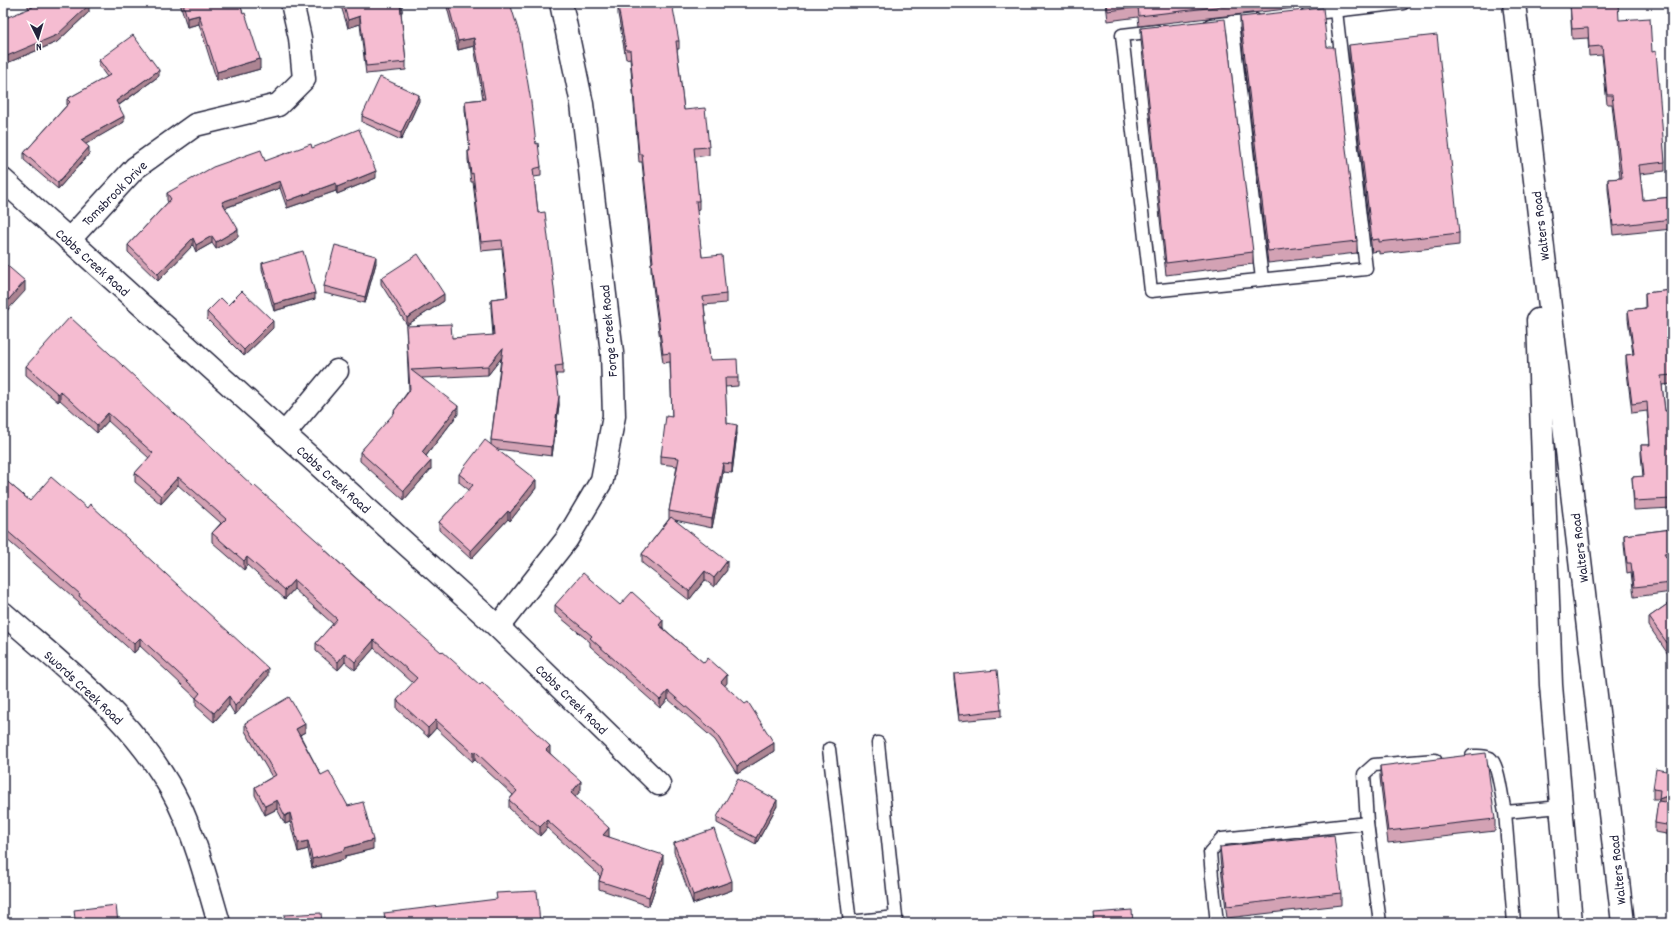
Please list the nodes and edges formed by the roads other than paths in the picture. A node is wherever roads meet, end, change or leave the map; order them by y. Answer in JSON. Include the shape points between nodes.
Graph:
{"nodes":[{"id":1,"x":292,"y":3,"type":"edge"},
{"id":2,"x":561,"y":3,"type":"edge"},
{"id":3,"x":1403,"y":3,"type":"edge"},
{"id":4,"x":1514,"y":3,"type":"edge"},
{"id":5,"x":1336,"y":11,"type":"junction"},
{"id":6,"x":1298,"y":15,"type":"edge"},
{"id":7,"x":1269,"y":18,"type":"edge"},
{"id":8,"x":1232,"y":22,"type":"junction"},
{"id":9,"x":1200,"y":26,"type":"edge"},
{"id":10,"x":1169,"y":30,"type":"edge"},
{"id":11,"x":1533,"y":173,"type":"junction"},
{"id":12,"x":3,"y":180,"type":"edge"},
{"id":13,"x":68,"y":240,"type":"junction"},
{"id":14,"x":1262,"y":279,"type":"junction"},
{"id":15,"x":337,"y":371,"type":"dead end"},
{"id":16,"x":284,"y":434,"type":"junction"},
{"id":17,"x":3,"y":613,"type":"edge"},
{"id":18,"x":498,"y":627,"type":"junction"},
{"id":19,"x":878,"y":743,"type":"dead end"},
{"id":20,"x":829,"y":749,"type":"dead end"},
{"id":21,"x":1459,"y":757,"type":"edge"},
{"id":22,"x":1444,"y":759,"type":"edge"},
{"id":23,"x":659,"y":784,"type":"dead end"},
{"id":24,"x":1561,"y":807,"type":"junction"},
{"id":25,"x":1505,"y":812,"type":"junction"},
{"id":26,"x":1367,"y":823,"type":"junction"},
{"id":27,"x":218,"y":923,"type":"edge"},
{"id":28,"x":850,"y":923,"type":"edge"},
{"id":29,"x":1217,"y":923,"type":"edge"},
{"id":30,"x":1380,"y":923,"type":"edge"},
{"id":31,"x":1514,"y":923,"type":"edge"},
{"id":32,"x":1571,"y":923,"type":"edge"},
{"id":33,"x":1623,"y":923,"type":"edge"}],
"edges":[{"from":1,"to":13,"type":"street","name":"Tomsbrook Drive","via":[[300,38],[304,79],[278,104],[194,125],[135,168]]},
{"from":2,"to":18,"type":"street","name":"Forge Creek Road","via":[[582,104],[612,352],[614,416],[602,480],[567,539]]},
{"from":3,"to":5,"type":"lane"},
{"from":4,"to":11,"type":"street","name":"Walters Road"},
{"from":5,"to":6,"type":"lane"},
{"from":5,"to":14,"type":"lane","via":[[1366,269]]},
{"from":7,"to":8,"type":"lane"},
{"from":8,"to":9,"type":"lane"},
{"from":8,"to":14,"type":"lane"},
{"from":10,"to":14,"type":"lane","via":[[1122,35],[1151,291]]},
{"from":11,"to":24,"type":"street","name":"Walters Road","via":[[1551,685]]},
{"from":11,"to":33,"type":"street","name":"Walters Road"},
{"from":12,"to":13,"type":"street","name":"Cobbs Creek Road"},
{"from":13,"to":16,"type":"street","name":"Cobbs Creek Road"},
{"from":15,"to":16,"type":"street"},
{"from":16,"to":18,"type":"street","name":"Cobbs Creek Road"},
{"from":17,"to":27,"type":"street","name":"Swords Creek Road","via":[[103,702],[152,758],[188,825],[205,873]]},
{"from":18,"to":23,"type":"street","name":"Cobbs Creek Road"},
{"from":19,"to":28,"type":"lane","via":[[896,917]]},
{"from":20,"to":28,"type":"lane"},
{"from":21,"to":25,"type":"lane","via":[[1483,755],[1491,759],[1496,766]]},
{"from":22,"to":26,"type":"lane","via":[[1374,765],[1364,774]]},
{"from":24,"to":25,"type":"lane"},
{"from":24,"to":32,"type":"street","name":"Walters Road"},
{"from":25,"to":31,"type":"lane"},
{"from":26,"to":29,"type":"lane","via":[[1222,839],[1210,852]]},
{"from":26,"to":30,"type":"lane"}]}
